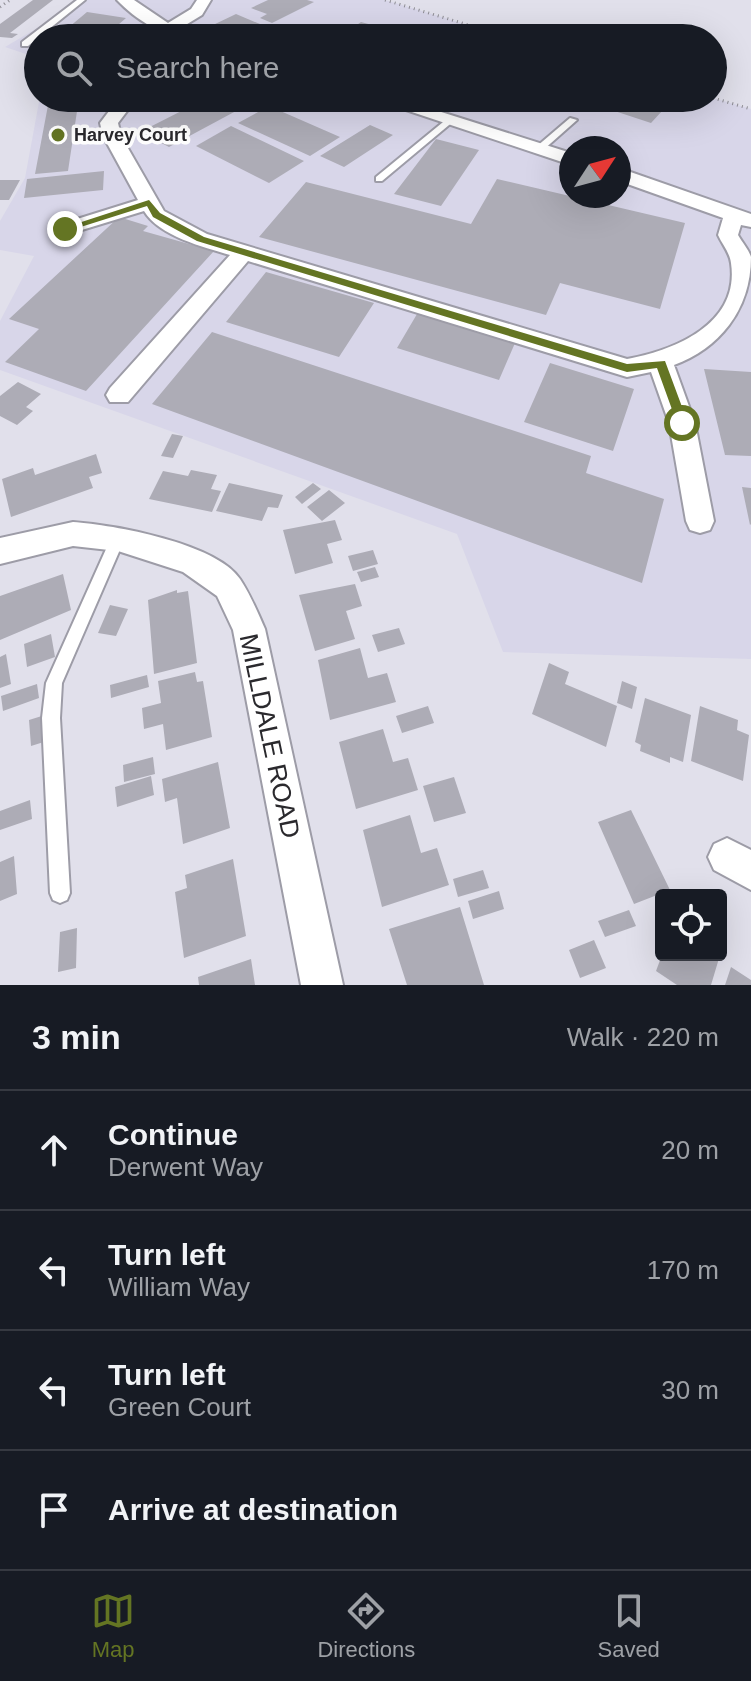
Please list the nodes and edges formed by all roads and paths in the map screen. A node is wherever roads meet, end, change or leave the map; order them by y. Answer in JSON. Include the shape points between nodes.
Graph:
{"nodes":[{"id":1,"x":10,"y":0,"type":"edge"},
{"id":2,"x":81,"y":0,"type":"edge"},
{"id":3,"x":124,"y":0,"type":"edge"},
{"id":4,"x":204,"y":0,"type":"edge"},
{"id":5,"x":385,"y":0,"type":"edge"},
{"id":6,"x":0,"y":7,"type":"edge"},
{"id":7,"x":50,"y":24,"type":"edge"},
{"id":8,"x":159,"y":24,"type":"edge"},
{"id":9,"x":184,"y":24,"type":"edge"},
{"id":10,"x":465,"y":24,"type":"edge"},
{"id":11,"x":727,"y":102,"type":"edge"},
{"id":12,"x":751,"y":109,"type":"edge"},
{"id":13,"x":117,"y":112,"type":"edge"},
{"id":14,"x":425,"y":112,"type":"edge"},
{"id":15,"x":451,"y":120,"type":"junction"},
{"id":16,"x":573,"y":120,"type":"dead end"},
{"id":17,"x":539,"y":149,"type":"junction"},
{"id":18,"x":559,"y":155,"type":"edge"},
{"id":19,"x":631,"y":178,"type":"edge"},
{"id":20,"x":379,"y":179,"type":"dead end"},
{"id":21,"x":149,"y":203,"type":"junction"},
{"id":22,"x":743,"y":218,"type":"edge"},
{"id":23,"x":65,"y":229,"type":"dead end"},
{"id":24,"x":244,"y":252,"type":"junction"},
{"id":25,"x":661,"y":364,"type":"junction"},
{"id":26,"x":119,"y":395,"type":"dead end"},
{"id":27,"x":700,"y":521,"type":"dead end"},
{"id":28,"x":118,"y":538,"type":"junction"},
{"id":29,"x":0,"y":551,"type":"edge"},
{"id":30,"x":60,"y":893,"type":"dead end"},
{"id":31,"x":322,"y":985,"type":"edge"}],
"edges":[{"from":1,"to":6,"type":"path"},
{"from":2,"to":7,"type":"lane"},
{"from":3,"to":8,"type":"street"},
{"from":4,"to":9,"type":"street"},
{"from":5,"to":10,"type":"path"},
{"from":11,"to":12,"type":"path"},
{"from":13,"to":21,"type":"street","via":[[109,123],[112,136]]},
{"from":14,"to":15,"type":"street"},
{"from":15,"to":17,"type":"street"},
{"from":15,"to":20,"type":"lane"},
{"from":16,"to":17,"type":"lane"},
{"from":17,"to":18,"type":"street"},
{"from":19,"to":22,"type":"street"},
{"from":21,"to":23,"type":"street"},
{"from":21,"to":24,"type":"street","via":[[156,215],[200,239]]},
{"from":22,"to":25,"type":"street","via":[[728,235],[743,264],[742,302],[717,337]]},
{"from":24,"to":25,"type":"street","via":[[627,368]]},
{"from":24,"to":26,"type":"street"},
{"from":25,"to":27,"type":"street","via":[[682,423]]},
{"from":28,"to":29,"type":"street","name":"MILLDALE ROAD","via":[[73,534]]},
{"from":28,"to":30,"type":"lane","via":[[54,683]]},
{"from":28,"to":31,"type":"street","name":"MILLDALE ROAD","via":[[193,562],[228,586],[249,629]]}]}
